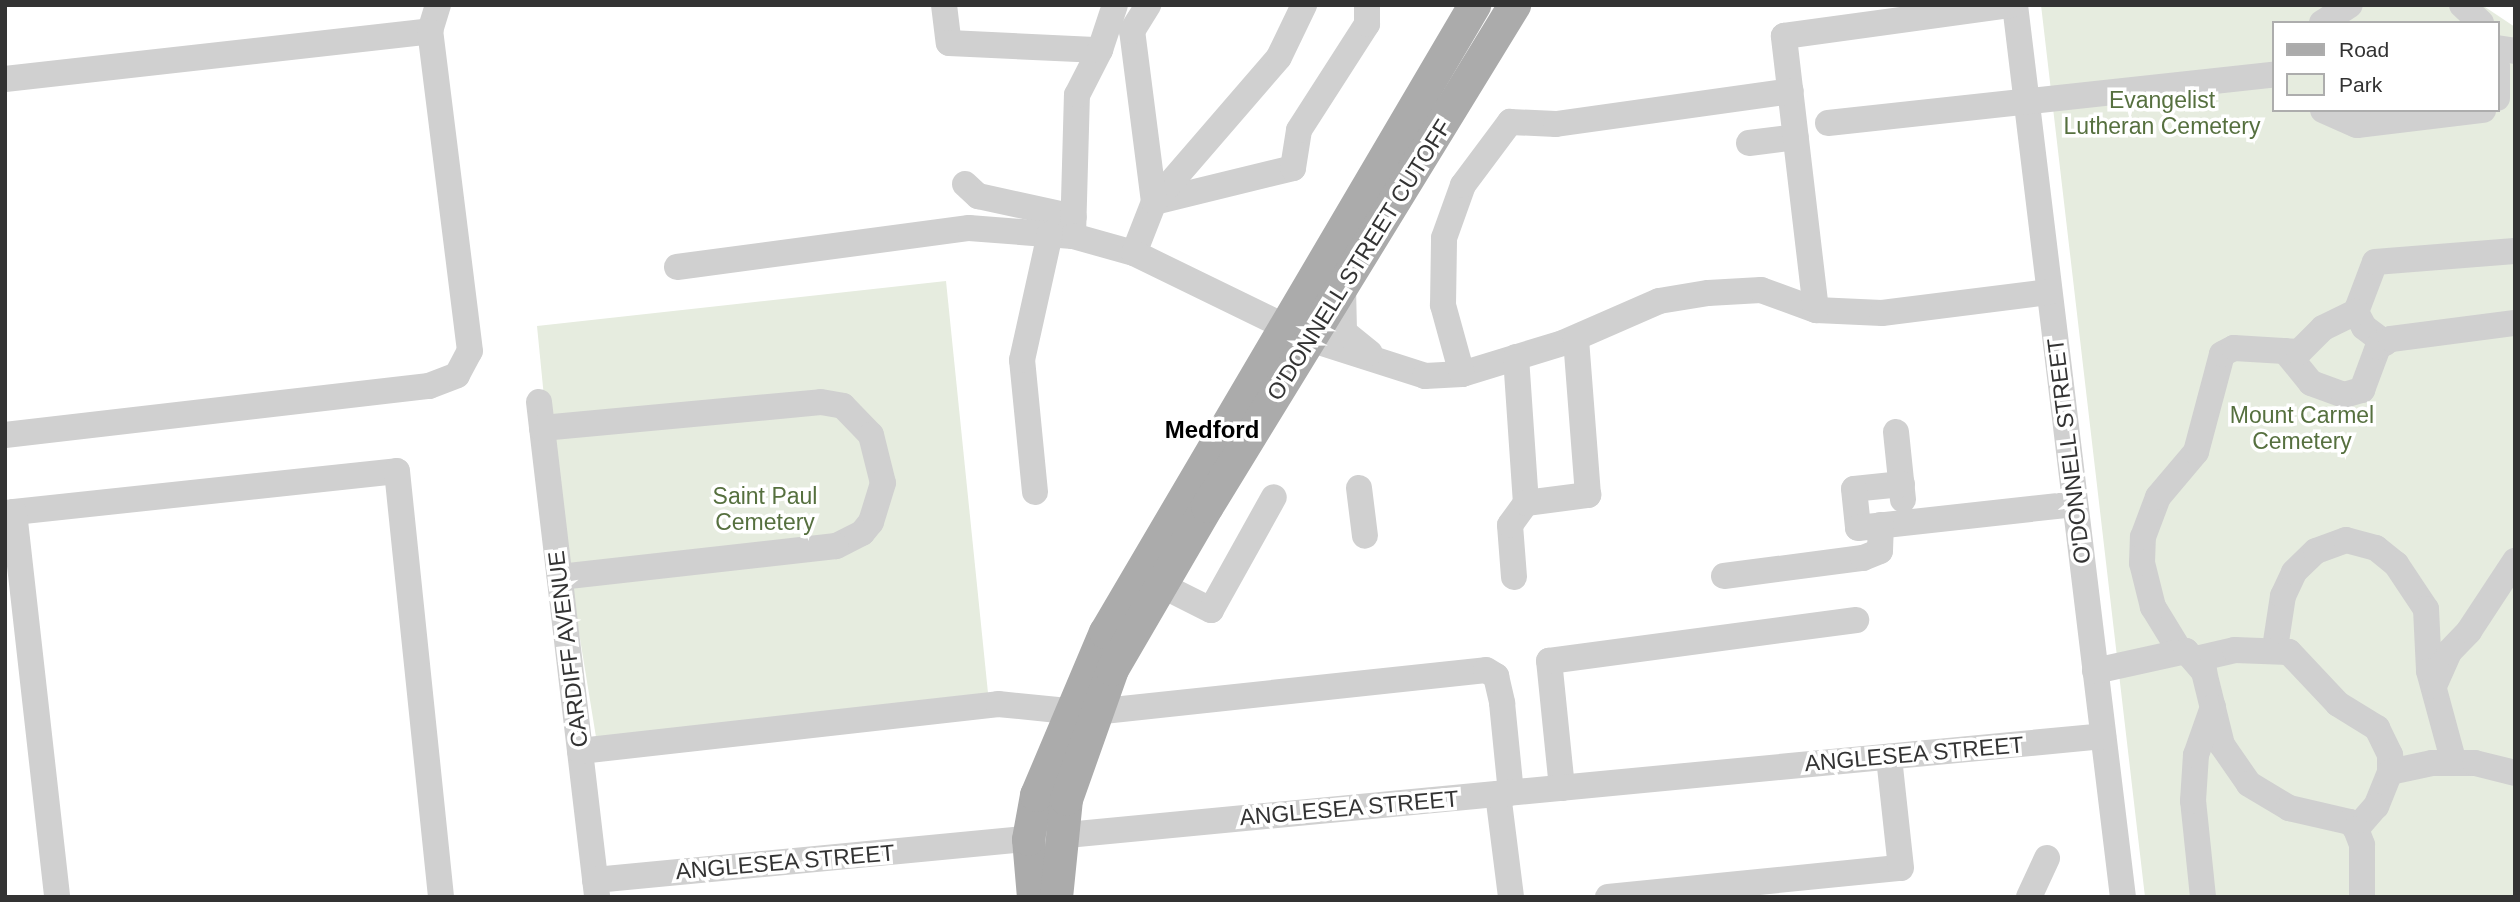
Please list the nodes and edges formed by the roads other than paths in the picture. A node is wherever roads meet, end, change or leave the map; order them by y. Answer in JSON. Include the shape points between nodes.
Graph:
{"nodes":[{"id":1,"x":438,"y":5,"type":"edge"},
{"id":2,"x":944,"y":5,"type":"edge"},
{"id":3,"x":1115,"y":5,"type":"edge"},
{"id":4,"x":1148,"y":5,"type":"edge"},
{"id":5,"x":1304,"y":5,"type":"edge"},
{"id":6,"x":1367,"y":5,"type":"edge"},
{"id":7,"x":1474,"y":5,"type":"edge"},
{"id":8,"x":1514,"y":5,"type":"edge"},
{"id":9,"x":2013,"y":5,"type":"edge"},
{"id":10,"x":2350,"y":5,"type":"edge"},
{"id":11,"x":2462,"y":5,"type":"edge"},
{"id":12,"x":2325,"y":21,"type":"edge"},
{"id":13,"x":2479,"y":21,"type":"edge"},
{"id":14,"x":430,"y":31,"type":"junction"},
{"id":15,"x":1100,"y":50,"type":"junction"},
{"id":16,"x":2272,"y":75,"type":"edge"},
{"id":17,"x":5,"y":79,"type":"edge"},
{"id":18,"x":1791,"y":91,"type":"junction"},
{"id":19,"x":2026,"y":102,"type":"junction"},
{"id":20,"x":2328,"y":112,"type":"edge"},
{"id":21,"x":2466,"y":112,"type":"edge"},
{"id":22,"x":1828,"y":123,"type":"dead end"},
{"id":23,"x":1796,"y":137,"type":"junction"},
{"id":24,"x":1749,"y":143,"type":"dead end"},
{"id":25,"x":1154,"y":202,"type":"junction"},
{"id":26,"x":968,"y":228,"type":"junction"},
{"id":27,"x":1066,"y":229,"type":"junction"},
{"id":28,"x":2515,"y":251,"type":"edge"},
{"id":29,"x":1134,"y":253,"type":"junction"},
{"id":30,"x":677,"y":267,"type":"dead end"},
{"id":31,"x":1343,"y":287,"type":"junction"},
{"id":32,"x":2049,"y":292,"type":"junction"},
{"id":33,"x":1816,"y":310,"type":"junction"},
{"id":34,"x":2356,"y":312,"type":"junction"},
{"id":35,"x":2515,"y":323,"type":"edge"},
{"id":36,"x":1296,"y":333,"type":"junction"},
{"id":37,"x":1576,"y":338,"type":"junction"},
{"id":38,"x":2385,"y":343,"type":"junction"},
{"id":39,"x":2285,"y":351,"type":"junction"},
{"id":40,"x":1516,"y":358,"type":"junction"},
{"id":41,"x":1385,"y":365,"type":"junction"},
{"id":42,"x":1462,"y":374,"type":"junction"},
{"id":43,"x":539,"y":402,"type":"dead end"},
{"id":44,"x":542,"y":428,"type":"junction"},
{"id":45,"x":1896,"y":432,"type":"dead end"},
{"id":46,"x":5,"y":435,"type":"edge"},
{"id":47,"x":1902,"y":484,"type":"junction"},
{"id":48,"x":1359,"y":488,"type":"dead end"},
{"id":49,"x":1035,"y":492,"type":"dead end"},
{"id":50,"x":1274,"y":497,"type":"dead end"},
{"id":51,"x":1526,"y":503,"type":"junction"},
{"id":52,"x":2075,"y":504,"type":"junction"},
{"id":53,"x":10,"y":513,"type":"edge"},
{"id":54,"x":1894,"y":524,"type":"junction"},
{"id":55,"x":1365,"y":536,"type":"dead end"},
{"id":56,"x":2515,"y":561,"type":"edge"},
{"id":57,"x":1724,"y":576,"type":"dead end"},
{"id":58,"x":560,"y":578,"type":"junction"},
{"id":59,"x":1514,"y":578,"type":"dead end"},
{"id":60,"x":1161,"y":585,"type":"junction"},
{"id":61,"x":1856,"y":620,"type":"dead end"},
{"id":62,"x":2275,"y":648,"type":"junction"},
{"id":63,"x":2188,"y":655,"type":"junction"},
{"id":64,"x":2095,"y":671,"type":"junction"},
{"id":65,"x":2434,"y":686,"type":"junction"},
{"id":66,"x":1084,"y":704,"type":"junction"},
{"id":67,"x":2213,"y":708,"type":"junction"},
{"id":68,"x":2103,"y":736,"type":"junction"},
{"id":69,"x":580,"y":751,"type":"junction"},
{"id":70,"x":1889,"y":757,"type":"junction"},
{"id":71,"x":2454,"y":763,"type":"junction"},
{"id":72,"x":2390,"y":772,"type":"junction"},
{"id":73,"x":2515,"y":773,"type":"edge"},
{"id":74,"x":1562,"y":788,"type":"junction"},
{"id":75,"x":1505,"y":793,"type":"junction"},
{"id":76,"x":2356,"y":829,"type":"junction"},
{"id":77,"x":1044,"y":837,"type":"junction"},
{"id":78,"x":2047,"y":858,"type":"dead end"},
{"id":79,"x":596,"y":888,"type":"edge"},
{"id":80,"x":57,"y":897,"type":"edge"},
{"id":81,"x":442,"y":897,"type":"edge"},
{"id":82,"x":1033,"y":897,"type":"edge"},
{"id":83,"x":1056,"y":897,"type":"edge"},
{"id":84,"x":1511,"y":897,"type":"edge"},
{"id":85,"x":1608,"y":897,"type":"edge"},
{"id":86,"x":2029,"y":897,"type":"edge"},
{"id":87,"x":2123,"y":897,"type":"edge"},
{"id":88,"x":2203,"y":897,"type":"edge"},
{"id":89,"x":2362,"y":897,"type":"edge"}],
"edges":[{"from":1,"to":14,"type":"street"},
{"from":2,"to":15,"type":"street","via":[[948,43]]},
{"from":3,"to":15,"type":"street"},
{"from":4,"to":25,"type":"street","via":[[1132,31]]},
{"from":5,"to":25,"type":"street","via":[[1279,57]]},
{"from":6,"to":25,"type":"street","via":[[1367,24],[1299,130],[1293,168]]},
{"from":7,"to":36,"type":"main road","name":"O'DONNELL STREET CUTOFF"},
{"from":8,"to":31,"type":"main road","name":"O'DONNELL STREET CUTOFF"},
{"from":9,"to":18,"type":"street","via":[[1784,36]]},
{"from":9,"to":19,"type":"street","name":"O'DONNELL STREET"},
{"from":10,"to":12,"type":"street"},
{"from":11,"to":13,"type":"street"},
{"from":14,"to":17,"type":"street"},
{"from":14,"to":46,"type":"street","via":[[470,351],[457,375],[429,386]]},
{"from":15,"to":27,"type":"street","via":[[1077,95]]},
{"from":16,"to":19,"type":"street"},
{"from":18,"to":23,"type":"street"},
{"from":18,"to":42,"type":"street","via":[[1556,124],[1510,122],[1463,185],[1444,238],[1443,305]]},
{"from":19,"to":22,"type":"street"},
{"from":19,"to":32,"type":"street","name":"O'DONNELL STREET"},
{"from":20,"to":21,"type":"street","via":[[2357,125]]},
{"from":23,"to":24,"type":"street"},
{"from":23,"to":33,"type":"street"},
{"from":25,"to":29,"type":"street"},
{"from":26,"to":27,"type":"street"},
{"from":26,"to":27,"type":"street","via":[[965,184],[978,196]]},
{"from":26,"to":30,"type":"street"},
{"from":27,"to":29,"type":"street"},
{"from":27,"to":49,"type":"street","via":[[1022,360]]},
{"from":28,"to":34,"type":"street","via":[[2375,262]]},
{"from":29,"to":36,"type":"street"},
{"from":31,"to":36,"type":"main road","name":"O'DONNELL STREET CUTOFF"},
{"from":31,"to":41,"type":"street","via":[[1344,331]]},
{"from":32,"to":33,"type":"street","via":[[1882,313]]},
{"from":32,"to":52,"type":"street","name":"O'DONNELL STREET"},
{"from":33,"to":37,"type":"street","via":[[1761,290],[1708,293],[1659,301]]},
{"from":34,"to":38,"type":"street","via":[[2364,327]]},
{"from":34,"to":39,"type":"street","via":[[2323,328],[2299,352]]},
{"from":35,"to":38,"type":"street"},
{"from":36,"to":41,"type":"street"},
{"from":36,"to":60,"type":"main road","name":"O'DONNELL STREET CUTOFF"},
{"from":36,"to":66,"type":"main road","name":"O'DONNELL STREET CUTOFF","via":[[1105,632]]},
{"from":37,"to":40,"type":"street"},
{"from":37,"to":51,"type":"street","via":[[1588,495]]},
{"from":38,"to":39,"type":"street","via":[[2368,366],[2362,390],[2344,396],[2311,383]]},
{"from":39,"to":63,"type":"street","via":[[2234,348],[2222,354],[2196,452],[2158,497],[2143,537],[2142,563],[2153,607]]},
{"from":40,"to":42,"type":"street"},
{"from":40,"to":51,"type":"street"},
{"from":41,"to":42,"type":"street","via":[[1425,376]]},
{"from":43,"to":44,"type":"street","name":"CARDIFF AVENUE"},
{"from":44,"to":58,"type":"street","name":"CARDIFF AVENUE"},
{"from":44,"to":58,"type":"street","via":[[821,402],[843,406],[871,435],[883,483],[871,522],[862,533],[836,546]]},
{"from":45,"to":47,"type":"street"},
{"from":47,"to":54,"type":"street"},
{"from":47,"to":54,"type":"street","via":[[1854,489],[1858,528]]},
{"from":48,"to":55,"type":"street"},
{"from":50,"to":60,"type":"street","via":[[1211,610]]},
{"from":51,"to":59,"type":"street","via":[[1510,525]]},
{"from":52,"to":54,"type":"street"},
{"from":52,"to":64,"type":"street","name":"O'DONNELL STREET"},
{"from":53,"to":80,"type":"street"},
{"from":53,"to":81,"type":"street","via":[[397,471]]},
{"from":54,"to":57,"type":"street","via":[[1880,551],[1864,558]]},
{"from":56,"to":65,"type":"street","via":[[2469,631],[2449,652]]},
{"from":58,"to":69,"type":"street","name":"CARDIFF AVENUE"},
{"from":60,"to":66,"type":"main road","name":"O'DONNELL STREET CUTOFF"},
{"from":61,"to":74,"type":"street","via":[[1549,661]]},
{"from":62,"to":63,"type":"street"},
{"from":62,"to":65,"type":"street","via":[[2283,596],[2294,572],[2316,551],[2346,540],[2376,548],[2396,564],[2426,609]]},
{"from":62,"to":72,"type":"street","via":[[2289,652],[2338,704],[2376,728],[2390,755]]},
{"from":63,"to":64,"type":"street"},
{"from":63,"to":67,"type":"street"},
{"from":64,"to":68,"type":"street","name":"O'DONNELL STREET"},
{"from":65,"to":71,"type":"street"},
{"from":66,"to":69,"type":"street","via":[[999,704]]},
{"from":66,"to":75,"type":"street","via":[[1486,670],[1496,676],[1502,703]]},
{"from":66,"to":77,"type":"main road"},
{"from":67,"to":76,"type":"street","via":[[2222,745],[2249,784],[2289,808],[2350,822]]},
{"from":67,"to":88,"type":"street","via":[[2196,755],[2194,778]]},
{"from":68,"to":70,"type":"street","name":"ANGLESEA STREET"},
{"from":68,"to":87,"type":"street","name":"O'DONNELL STREET"},
{"from":69,"to":79,"type":"street","name":"CARDIFF AVENUE"},
{"from":70,"to":74,"type":"street","name":"ANGLESEA STREET"},
{"from":70,"to":85,"type":"street","via":[[1900,868]]},
{"from":71,"to":72,"type":"street"},
{"from":71,"to":73,"type":"street"},
{"from":72,"to":76,"type":"street","via":[[2376,806]]},
{"from":74,"to":75,"type":"street","name":"ANGLESEA STREET"},
{"from":75,"to":77,"type":"street","name":"ANGLESEA STREET"},
{"from":75,"to":84,"type":"street"},
{"from":76,"to":89,"type":"street","via":[[2362,845]]},
{"from":77,"to":79,"type":"street","name":"ANGLESEA STREET"},
{"from":77,"to":82,"type":"main road"},
{"from":77,"to":83,"type":"main road"},
{"from":78,"to":86,"type":"street"}]}
